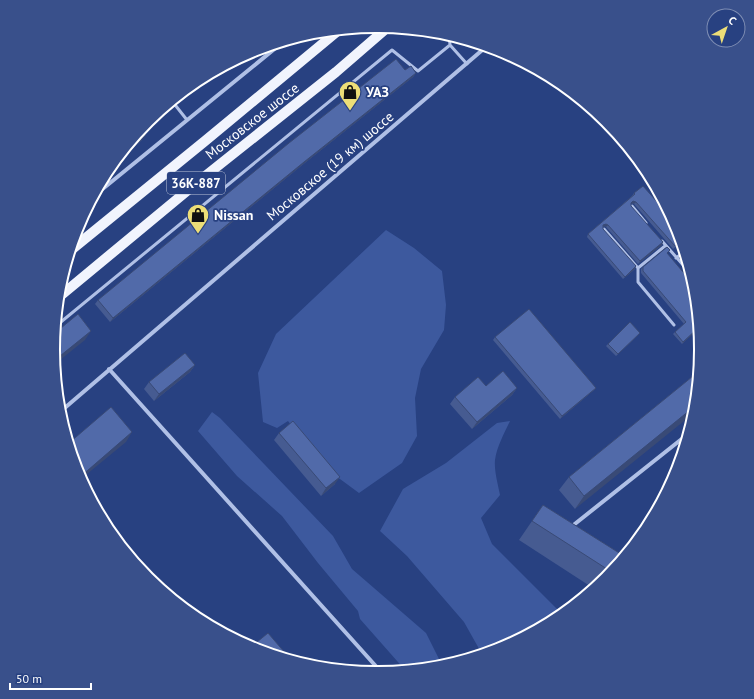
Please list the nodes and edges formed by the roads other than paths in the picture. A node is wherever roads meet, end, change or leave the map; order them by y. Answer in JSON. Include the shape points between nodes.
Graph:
{"nodes":[{"id":1,"x":381,"y":33,"type":"edge"},
{"id":2,"x":331,"y":37,"type":"edge"},
{"id":3,"x":450,"y":42,"type":"edge"},
{"id":4,"x":450,"y":45,"type":"junction"},
{"id":5,"x":272,"y":51,"type":"edge"},
{"id":6,"x":482,"y":51,"type":"edge"},
{"id":7,"x":467,"y":64,"type":"junction"},
{"id":8,"x":176,"y":105,"type":"edge"},
{"id":9,"x":187,"y":120,"type":"junction"},
{"id":10,"x":106,"y":186,"type":"edge"},
{"id":11,"x":632,"y":206,"type":"edge"},
{"id":12,"x":604,"y":229,"type":"edge"},
{"id":13,"x":651,"y":229,"type":"edge"},
{"id":14,"x":661,"y":240,"type":"edge"},
{"id":15,"x":79,"y":244,"type":"edge"},
{"id":16,"x":665,"y":246,"type":"junction"},
{"id":17,"x":679,"y":256,"type":"edge"},
{"id":18,"x":676,"y":258,"type":"junction"},
{"id":19,"x":682,"y":264,"type":"edge"},
{"id":20,"x":638,"y":268,"type":"junction"},
{"id":21,"x":67,"y":290,"type":"edge"},
{"id":22,"x":62,"y":321,"type":"edge"},
{"id":23,"x":674,"y":325,"type":"dead end"},
{"id":24,"x":110,"y":369,"type":"junction"},
{"id":25,"x":66,"y":407,"type":"edge"},
{"id":26,"x":680,"y":440,"type":"edge"},
{"id":27,"x":565,"y":532,"type":"edge"},
{"id":28,"x":377,"y":666,"type":"edge"}],
"edges":[{"from":1,"to":21,"type":"main road","name":"Московское шоссе","number":"36К-887"},
{"from":2,"to":15,"type":"main road","name":"Московское шоссе","number":"36К-887"},
{"from":3,"to":4,"type":"lane"},
{"from":4,"to":7,"type":"lane"},
{"from":4,"to":22,"type":"lane","via":[[418,71],[392,50]]},
{"from":5,"to":9,"type":"street"},
{"from":6,"to":7,"type":"street","name":"Московское (19 км) шоссе"},
{"from":7,"to":24,"type":"street","name":"Московское (19 км) шоссе"},
{"from":8,"to":9,"type":"lane"},
{"from":9,"to":10,"type":"street"},
{"from":11,"to":13,"type":"lane"},
{"from":12,"to":20,"type":"lane"},
{"from":14,"to":16,"type":"lane"},
{"from":16,"to":18,"type":"lane"},
{"from":16,"to":20,"type":"lane"},
{"from":17,"to":18,"type":"lane"},
{"from":18,"to":19,"type":"lane"},
{"from":20,"to":23,"type":"lane","via":[[638,282]]},
{"from":24,"to":25,"type":"street","name":"Московское (19 км) шоссе"},
{"from":24,"to":28,"type":"street"},
{"from":26,"to":27,"type":"street"}]}
